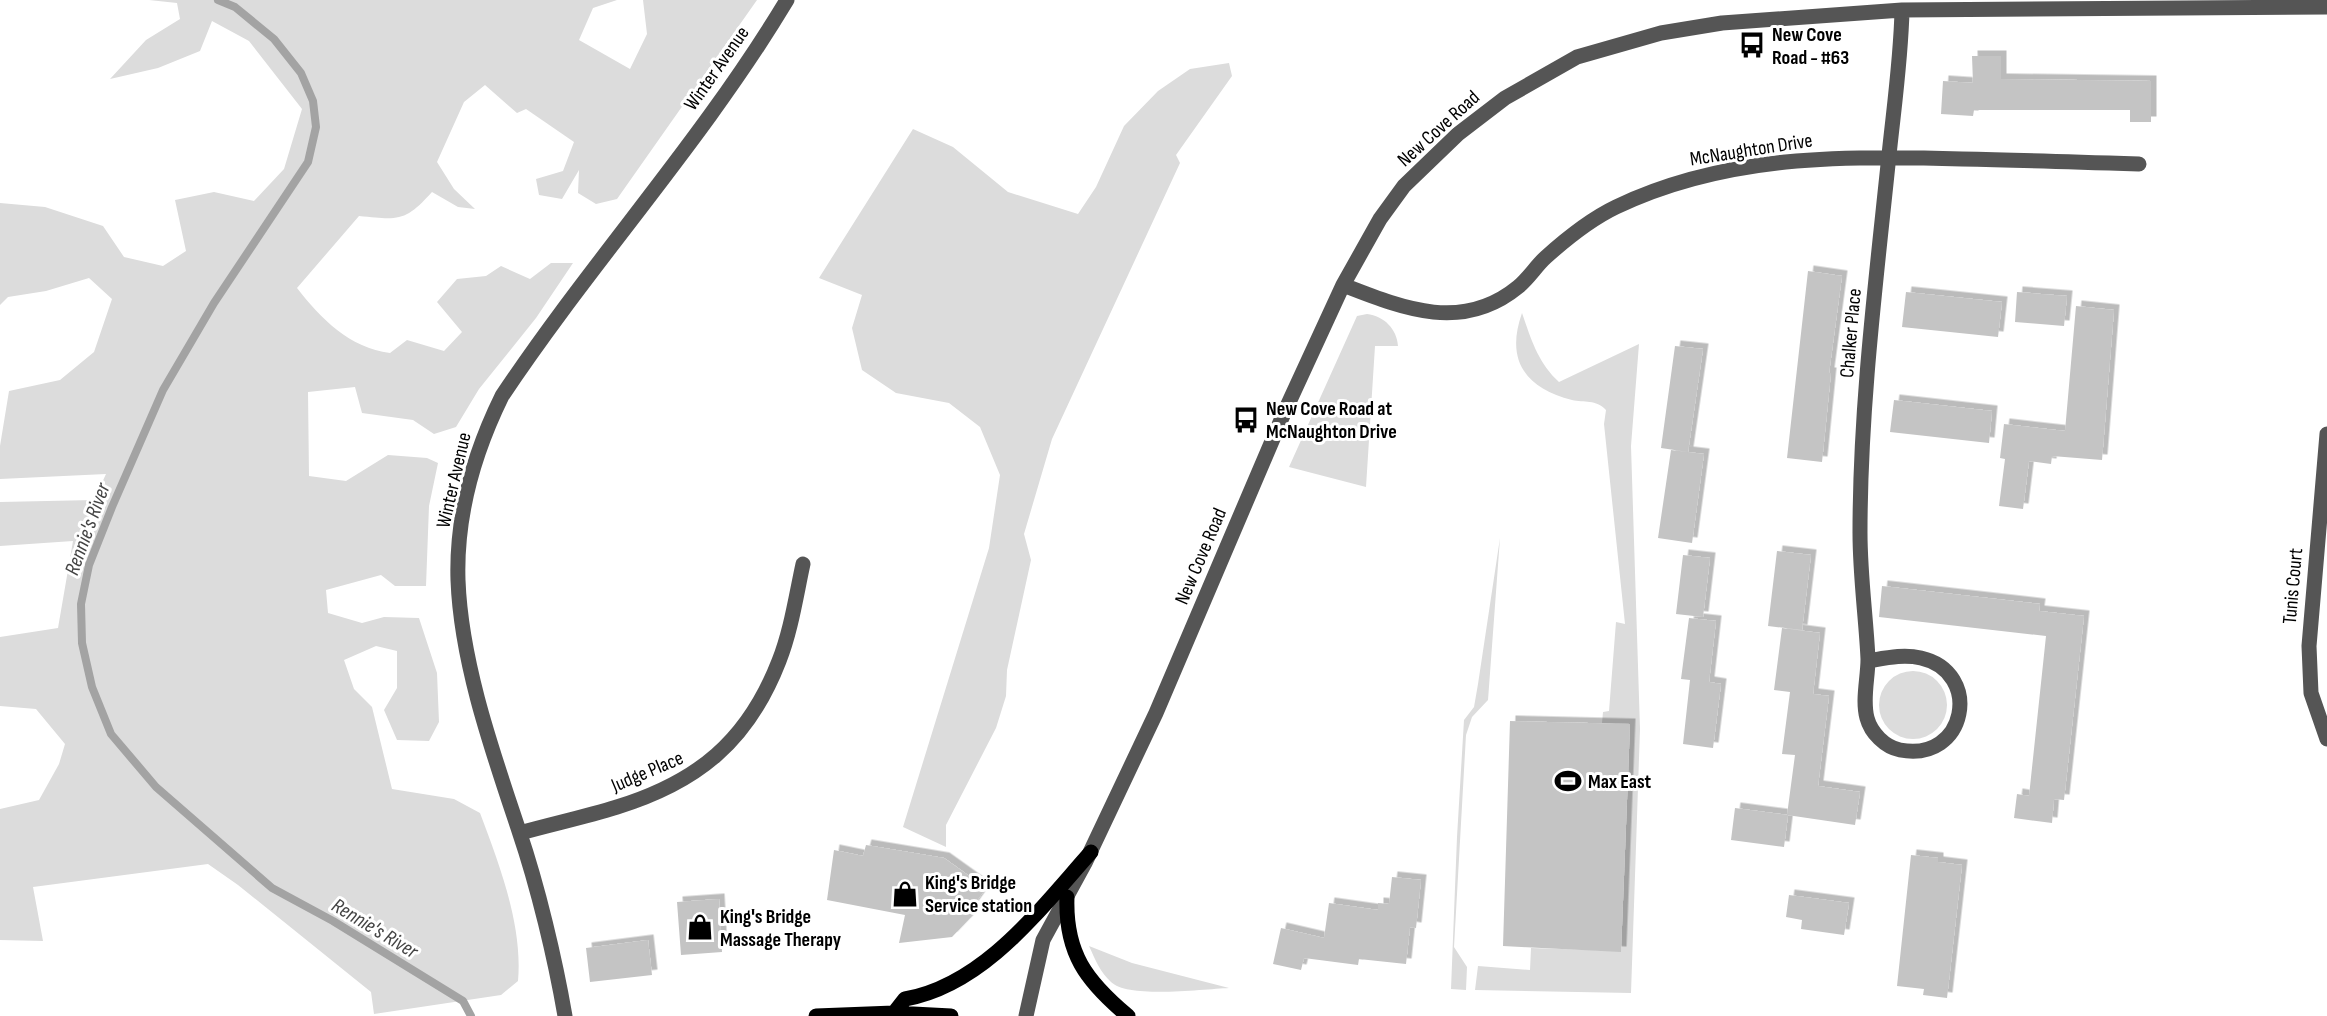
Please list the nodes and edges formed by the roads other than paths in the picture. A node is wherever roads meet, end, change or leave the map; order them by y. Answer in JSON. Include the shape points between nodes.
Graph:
{"nodes":[{"id":1,"x":786,"y":0,"type":"edge"},
{"id":2,"x":1972,"y":5,"type":"edge"},
{"id":3,"x":2327,"y":7,"type":"edge"},
{"id":4,"x":1902,"y":10,"type":"junction"},
{"id":5,"x":1889,"y":157,"type":"junction"},
{"id":6,"x":2139,"y":164,"type":"dead end"},
{"id":7,"x":1343,"y":285,"type":"junction"},
{"id":8,"x":2327,"y":434,"type":"edge"},
{"id":9,"x":803,"y":564,"type":"dead end"},
{"id":10,"x":1868,"y":661,"type":"junction"},
{"id":11,"x":2327,"y":740,"type":"edge"},
{"id":12,"x":520,"y":833,"type":"junction"},
{"id":13,"x":1090,"y":852,"type":"junction"},
{"id":14,"x":1067,"y":897,"type":"junction"},
{"id":15,"x":895,"y":1014,"type":"edge"},
{"id":16,"x":565,"y":1016,"type":"edge"},
{"id":17,"x":816,"y":1016,"type":"edge"},
{"id":18,"x":951,"y":1016,"type":"edge"},
{"id":19,"x":1026,"y":1016,"type":"edge"},
{"id":20,"x":1128,"y":1016,"type":"edge"}],
"edges":[{"from":1,"to":12,"type":"street","name":"Winter Avenue","via":[[720,100],[524,363],[481,439],[460,531],[458,580],[469,661]]},
{"from":2,"to":3,"type":"street","name":"New Cove Road"},
{"from":2,"to":4,"type":"street","name":"New Cove Road"},
{"from":4,"to":5,"type":"street","name":"Chalker Place"},
{"from":4,"to":7,"type":"street","name":"New Cove Road","via":[[1722,22],[1661,33],[1577,57],[1505,98],[1434,155],[1380,219]]},
{"from":5,"to":6,"type":"street","name":"McNaughton Drive"},
{"from":5,"to":7,"type":"street","name":"McNaughton Drive","via":[[1788,161],[1725,170],[1671,184],[1614,208],[1579,231],[1545,258],[1519,287],[1498,300],[1457,313],[1401,308]]},
{"from":5,"to":10,"type":"street","name":"Chalker Place","via":[[1860,470],[1860,562]]},
{"from":7,"to":13,"type":"street","name":"New Cove Road","via":[[1288,403],[1156,714]]},
{"from":8,"to":11,"type":"street","name":"Tunis Court","via":[[2309,646],[2311,693]]},
{"from":9,"to":12,"type":"street","name":"Judge Place","via":[[780,660],[761,702],[732,741],[695,774],[656,792],[617,807]]},
{"from":10,"to":10,"type":"street","name":"Chalker Place","via":[[1903,656],[1922,658],[1939,664],[1951,675],[1960,697],[1959,722],[1943,743],[1916,753],[1891,748],[1876,735],[1867,717]]},
{"from":12,"to":16,"type":"street","name":"Winter Avenue"},
{"from":13,"to":14,"type":"street","name":"New Cove Road"},
{"from":13,"to":15,"type":"main road","via":[[1029,922],[991,955],[952,983],[905,999]]},
{"from":14,"to":19,"type":"street","name":"New Cove Road","via":[[1043,940]]},
{"from":14,"to":20,"type":"main road","via":[[1066,924],[1081,963],[1097,988]]},
{"from":15,"to":17,"type":"main road"},
{"from":15,"to":18,"type":"main road"}]}
